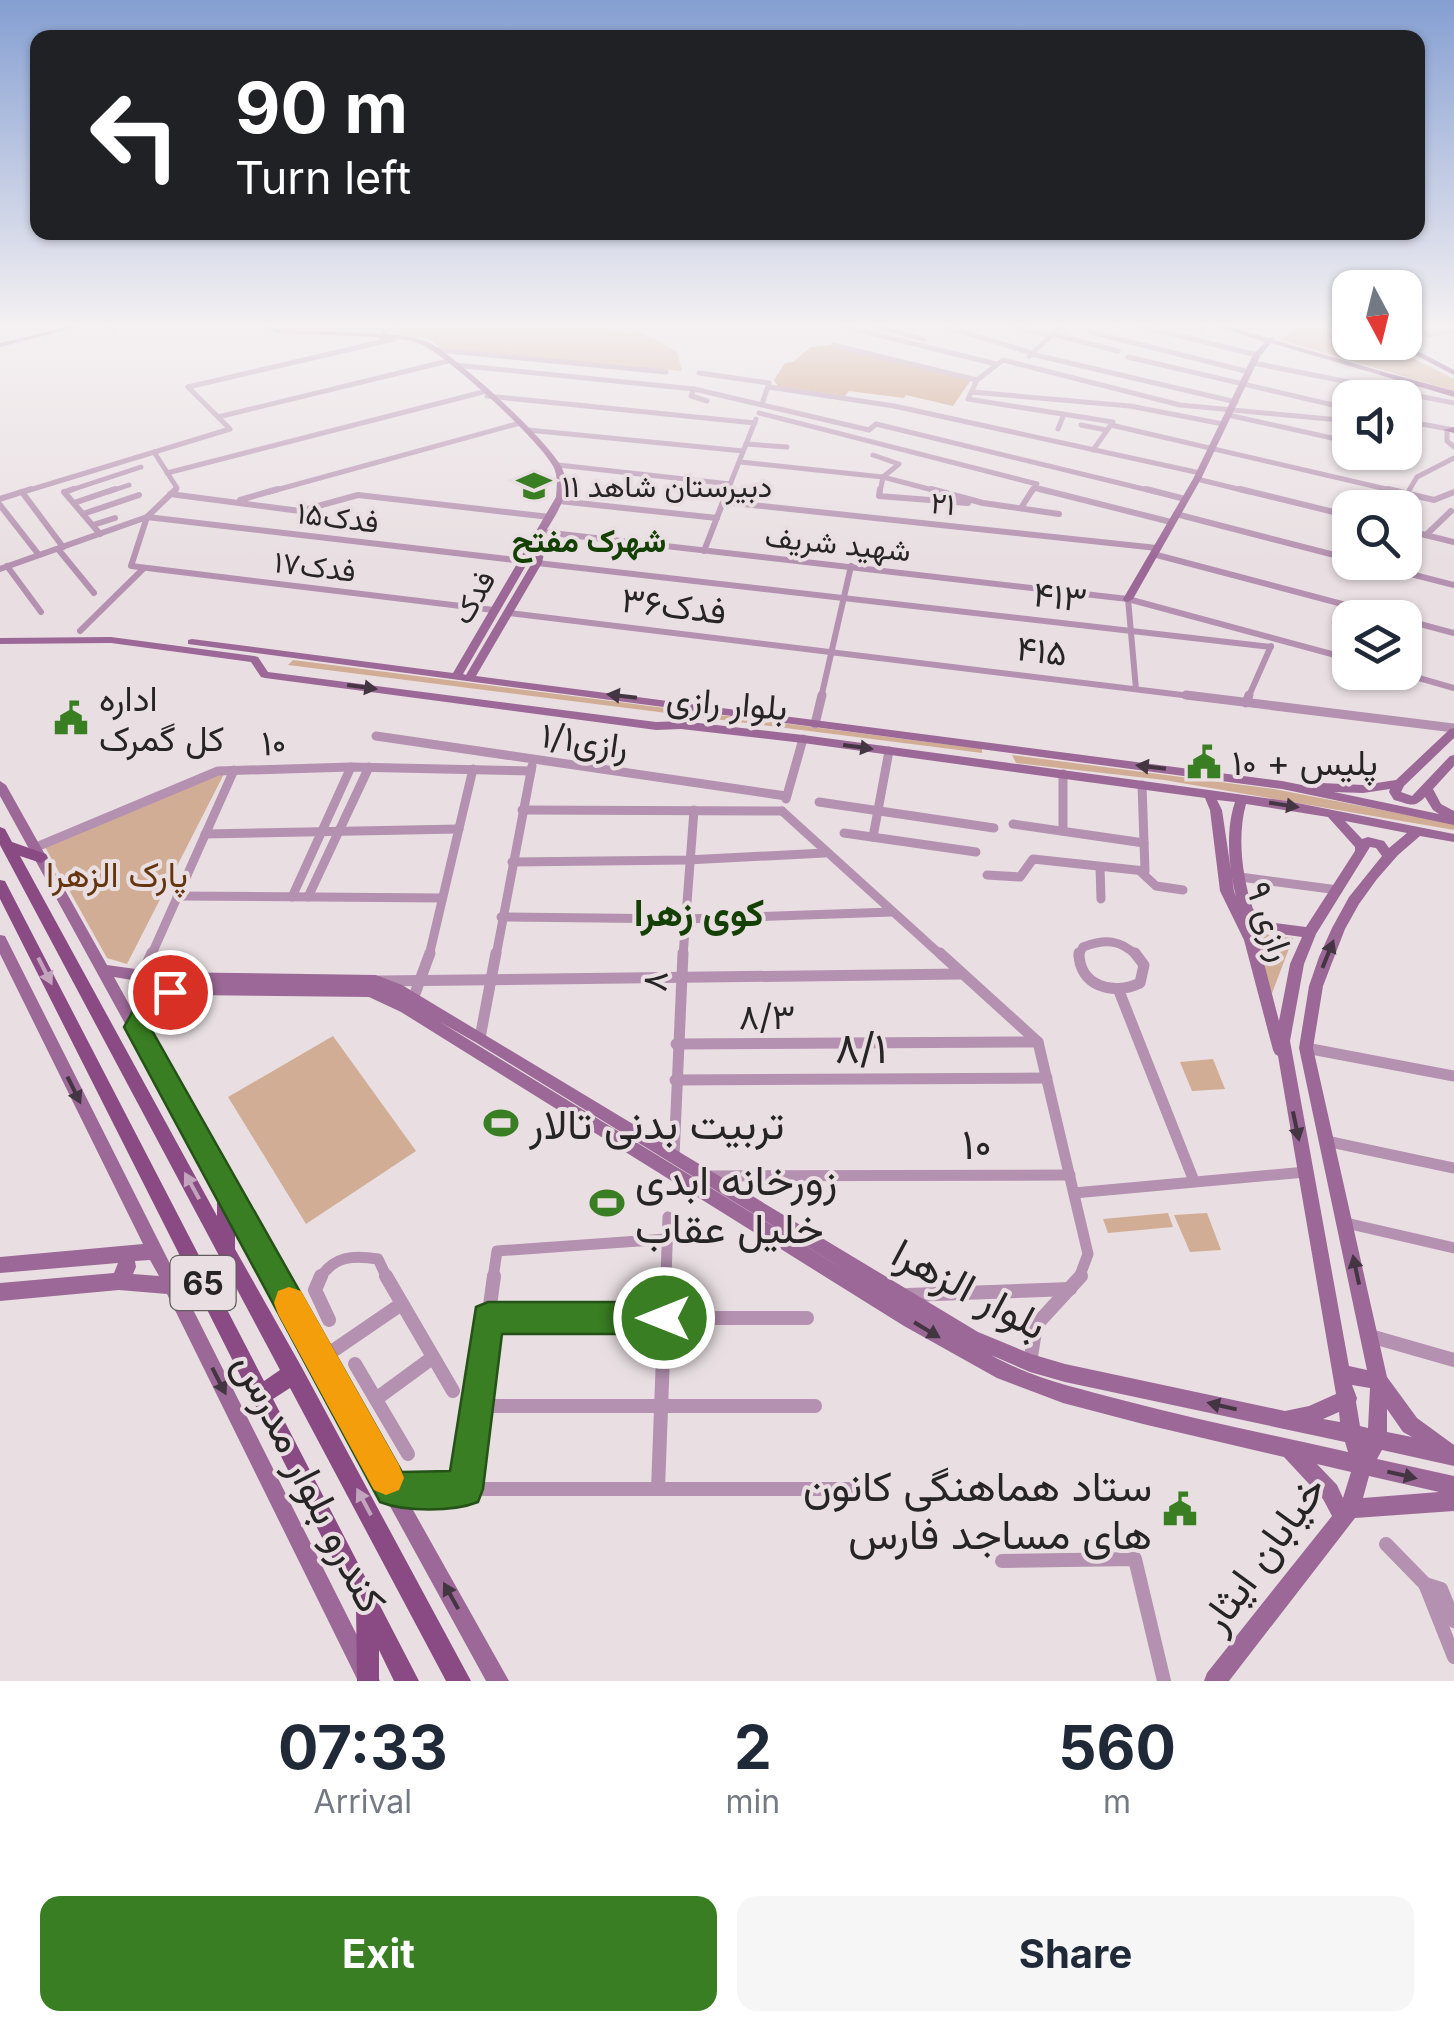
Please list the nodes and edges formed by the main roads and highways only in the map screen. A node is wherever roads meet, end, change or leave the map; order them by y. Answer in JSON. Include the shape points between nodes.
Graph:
{"nodes":[{"id":1,"x":498,"y":404,"type":"edge"},
{"id":2,"x":1233,"y":404,"type":"edge"},
{"id":3,"x":544,"y":532,"type":"junction"},
{"id":4,"x":1128,"y":599,"type":"road end"},
{"id":5,"x":0,"y":632,"type":"edge"},
{"id":6,"x":0,"y":641,"type":"edge"},
{"id":7,"x":284,"y":654,"type":"junction"},
{"id":8,"x":466,"y":659,"type":"junction"},
{"id":9,"x":480,"y":660,"type":"junction"},
{"id":10,"x":265,"y":674,"type":"junction"},
{"id":11,"x":464,"y":676,"type":"junction"},
{"id":12,"x":1454,"y":730,"type":"edge"},
{"id":13,"x":990,"y":746,"type":"junction"},
{"id":14,"x":1454,"y":760,"type":"edge"},
{"id":15,"x":990,"y":764,"type":"junction"},
{"id":16,"x":1282,"y":784,"type":"junction"},
{"id":17,"x":1399,"y":784,"type":"junction"},
{"id":18,"x":0,"y":786,"type":"edge"},
{"id":19,"x":1427,"y":789,"type":"junction"},
{"id":20,"x":1209,"y":794,"type":"junction"},
{"id":21,"x":1242,"y":799,"type":"junction"},
{"id":22,"x":1216,"y":810,"type":"junction"},
{"id":23,"x":1235,"y":813,"type":"junction"},
{"id":24,"x":1332,"y":814,"type":"junction"},
{"id":25,"x":1454,"y":818,"type":"edge"},
{"id":26,"x":1417,"y":832,"type":"junction"},
{"id":27,"x":1454,"y":838,"type":"edge"},
{"id":28,"x":4,"y":839,"type":"edge"},
{"id":29,"x":1361,"y":846,"type":"junction"},
{"id":30,"x":38,"y":853,"type":"junction"},
{"id":31,"x":1388,"y":856,"type":"junction"},
{"id":32,"x":0,"y":884,"type":"edge"},
{"id":33,"x":1239,"y":904,"type":"junction"},
{"id":34,"x":1310,"y":933,"type":"junction"},
{"id":35,"x":1,"y":947,"type":"edge"},
{"id":36,"x":106,"y":970,"type":"junction"},
{"id":37,"x":0,"y":976,"type":"edge"},
{"id":38,"x":146,"y":977,"type":"junction"},
{"id":39,"x":19,"y":980,"type":"junction"},
{"id":40,"x":159,"y":997,"type":"junction"},
{"id":41,"x":137,"y":1027,"type":"junction"},
{"id":42,"x":1284,"y":1067,"type":"junction"},
{"id":43,"x":226,"y":1188,"type":"junction"},
{"id":44,"x":154,"y":1251,"type":"junction"},
{"id":45,"x":227,"y":1251,"type":"junction"},
{"id":46,"x":125,"y":1254,"type":"junction"},
{"id":47,"x":0,"y":1265,"type":"edge"},
{"id":48,"x":119,"y":1281,"type":"junction"},
{"id":49,"x":171,"y":1286,"type":"junction"},
{"id":50,"x":0,"y":1292,"type":"edge"},
{"id":51,"x":294,"y":1373,"type":"junction"},
{"id":52,"x":1344,"y":1374,"type":"junction"},
{"id":53,"x":1379,"y":1381,"type":"junction"},
{"id":54,"x":261,"y":1395,"type":"junction"},
{"id":55,"x":1348,"y":1398,"type":"junction"},
{"id":56,"x":1278,"y":1419,"type":"junction"},
{"id":57,"x":1352,"y":1435,"type":"junction"},
{"id":58,"x":1377,"y":1441,"type":"junction"},
{"id":59,"x":1289,"y":1448,"type":"junction"},
{"id":60,"x":1454,"y":1455,"type":"edge"},
{"id":61,"x":1362,"y":1466,"type":"junction"},
{"id":62,"x":1454,"y":1486,"type":"edge"},
{"id":63,"x":1454,"y":1501,"type":"edge"},
{"id":64,"x":1346,"y":1514,"type":"junction"},
{"id":65,"x":366,"y":1602,"type":"junction"},
{"id":66,"x":368,"y":1680,"type":"edge"},
{"id":67,"x":406,"y":1681,"type":"edge"},
{"id":68,"x":459,"y":1681,"type":"edge"},
{"id":69,"x":498,"y":1681,"type":"edge"},
{"id":70,"x":1215,"y":1681,"type":"edge"}],
"edges":[{"from":1,"to":3,"type":"main road","via":[[558,465],[559,501]]},
{"from":2,"to":4,"type":"main road"},
{"from":3,"to":8,"type":"main road","name":"فدک"},
{"from":3,"to":9,"type":"main road","name":"فدک","via":[[538,563]]},
{"from":5,"to":7,"type":"main road","name":"بلوار رازی","via":[[141,635]]},
{"from":6,"to":10,"type":"main road","name":"بلوار رازی","via":[[146,644],[254,659]]},
{"from":7,"to":10,"type":"main road","via":[[272,659]]},
{"from":7,"to":11,"type":"main road","name":"بلوار رازی"},
{"from":8,"to":9,"type":"main road"},
{"from":8,"to":11,"type":"main road","name":"فدک"},
{"from":9,"to":11,"type":"main road","name":"فدک"},
{"from":10,"to":15,"type":"main road","name":"بلوار رازی","one_way":true},
{"from":13,"to":11,"type":"main road","name":"بلوار رازی","one_way":true},
{"from":12,"to":17,"type":"main road"},
{"from":13,"to":15,"type":"main road"},
{"from":16,"to":13,"type":"main road","name":"بلوار رازی","one_way":true},
{"from":14,"to":19,"type":"main road"},
{"from":15,"to":20,"type":"main road","name":"بلوار رازی"},
{"from":16,"to":17,"type":"main road"},
{"from":16,"to":25,"type":"main road","name":"بلوار رازی"},
{"from":17,"to":19,"type":"main road","via":[[1396,794],[1410,802]]},
{"from":18,"to":30,"type":"main road","name":"کندرو بلوار مدرس"},
{"from":19,"to":25,"type":"main road"},
{"from":20,"to":21,"type":"main road","name":"بلوار رازی"},
{"from":20,"to":22,"type":"main road","name":"رازی ۹"},
{"from":21,"to":23,"type":"main road"},
{"from":21,"to":24,"type":"main road","name":"بلوار رازی","one_way":true},
{"from":22,"to":23,"type":"main road"},
{"from":22,"to":33,"type":"main road","name":"رازی ۹","via":[[1226,891]]},
{"from":23,"to":33,"type":"main road","name":"رازی ۹"},
{"from":24,"to":26,"type":"main road","name":"بلوار رازی"},
{"from":24,"to":29,"type":"main road"},
{"from":26,"to":27,"type":"main road","name":"بلوار رازی"},
{"from":26,"to":31,"type":"main road"},
{"from":28,"to":30,"type":"main road"},
{"from":45,"to":28,"type":"main road","number":"65","one_way":true},
{"from":29,"to":31,"type":"main road","via":[[1380,844]]},
{"from":29,"to":34,"type":"main road"},
{"from":30,"to":36,"type":"main road","name":"کندرو بلوار مدرس"},
{"from":53,"to":31,"type":"main road","one_way":true,"via":[[1306,1048],[1308,1014],[1337,931]]},
{"from":32,"to":54,"type":"main road","number":"65","one_way":true},
{"from":33,"to":34,"type":"main road","name":"رازی ۹","via":[[1272,928]]},
{"from":33,"to":42,"type":"main road","name":"رازی ۹"},
{"from":34,"to":42,"type":"main road","via":[[1282,1041]]},
{"from":35,"to":39,"type":"main road","name":"کندرو بلوار مدرس"},
{"from":36,"to":38,"type":"main road","name":"بلوار الزهرا"},
{"from":36,"to":41,"type":"main road","name":"کندرو بلوار مدرس"},
{"from":37,"to":39,"type":"main road"},
{"from":38,"to":40,"type":"main road","via":[[141,993]]},
{"from":56,"to":38,"type":"main road","name":"بلوار الزهرا","one_way":true,"via":[[1030,1363],[972,1338],[376,981]]},
{"from":39,"to":44,"type":"main road","name":"کندرو بلوار مدرس","one_way":true},
{"from":40,"to":41,"type":"main road"},
{"from":40,"to":59,"type":"main road","name":"بلوار الزهرا","one_way":true,"via":[[213,988],[373,992],[1003,1372],[1079,1398]]},
{"from":41,"to":43,"type":"main road","name":"کندرو بلوار مدرس"},
{"from":42,"to":52,"type":"main road","one_way":true},
{"from":43,"to":45,"type":"main road"},
{"from":69,"to":43,"type":"main road","name":"کندرو بلوار مدرس","one_way":true},
{"from":44,"to":46,"type":"main road"},
{"from":44,"to":49,"type":"main road","name":"کندرو بلوار مدرس"},
{"from":45,"to":51,"type":"main road","number":"65"},
{"from":46,"to":47,"type":"main road"},
{"from":46,"to":48,"type":"main road"},
{"from":48,"to":49,"type":"main road"},
{"from":48,"to":50,"type":"main road"},
{"from":49,"to":66,"type":"main road","name":"کندرو بلوار مدرس","one_way":true},
{"from":51,"to":54,"type":"main road"},
{"from":68,"to":51,"type":"main road","number":"65","one_way":true},
{"from":52,"to":53,"type":"main road"},
{"from":52,"to":55,"type":"main road"},
{"from":53,"to":58,"type":"main road"},
{"from":53,"to":60,"type":"main road","via":[[1410,1426]]},
{"from":54,"to":65,"type":"main road","number":"65"},
{"from":55,"to":56,"type":"main road","via":[[1309,1416]]},
{"from":55,"to":57,"type":"main road"},
{"from":56,"to":57,"type":"main road","name":"بلوار الزهرا"},
{"from":57,"to":58,"type":"main road","name":"بلوار الزهرا"},
{"from":57,"to":61,"type":"main road"},
{"from":58,"to":60,"type":"main road","name":"بلوار الزهرا"},
{"from":58,"to":61,"type":"main road","name":"خیابان ایثار"},
{"from":59,"to":61,"type":"main road","name":"بلوار الزهرا"},
{"from":59,"to":64,"type":"main road"},
{"from":61,"to":62,"type":"main road","name":"بلوار الزهرا","one_way":true},
{"from":61,"to":64,"type":"main road","name":"خیابان ایثار"},
{"from":63,"to":64,"type":"main road"},
{"from":64,"to":70,"type":"main road","name":"خیابان ایثار"},
{"from":65,"to":66,"type":"main road"},
{"from":65,"to":67,"type":"main road","number":"65"}]}
